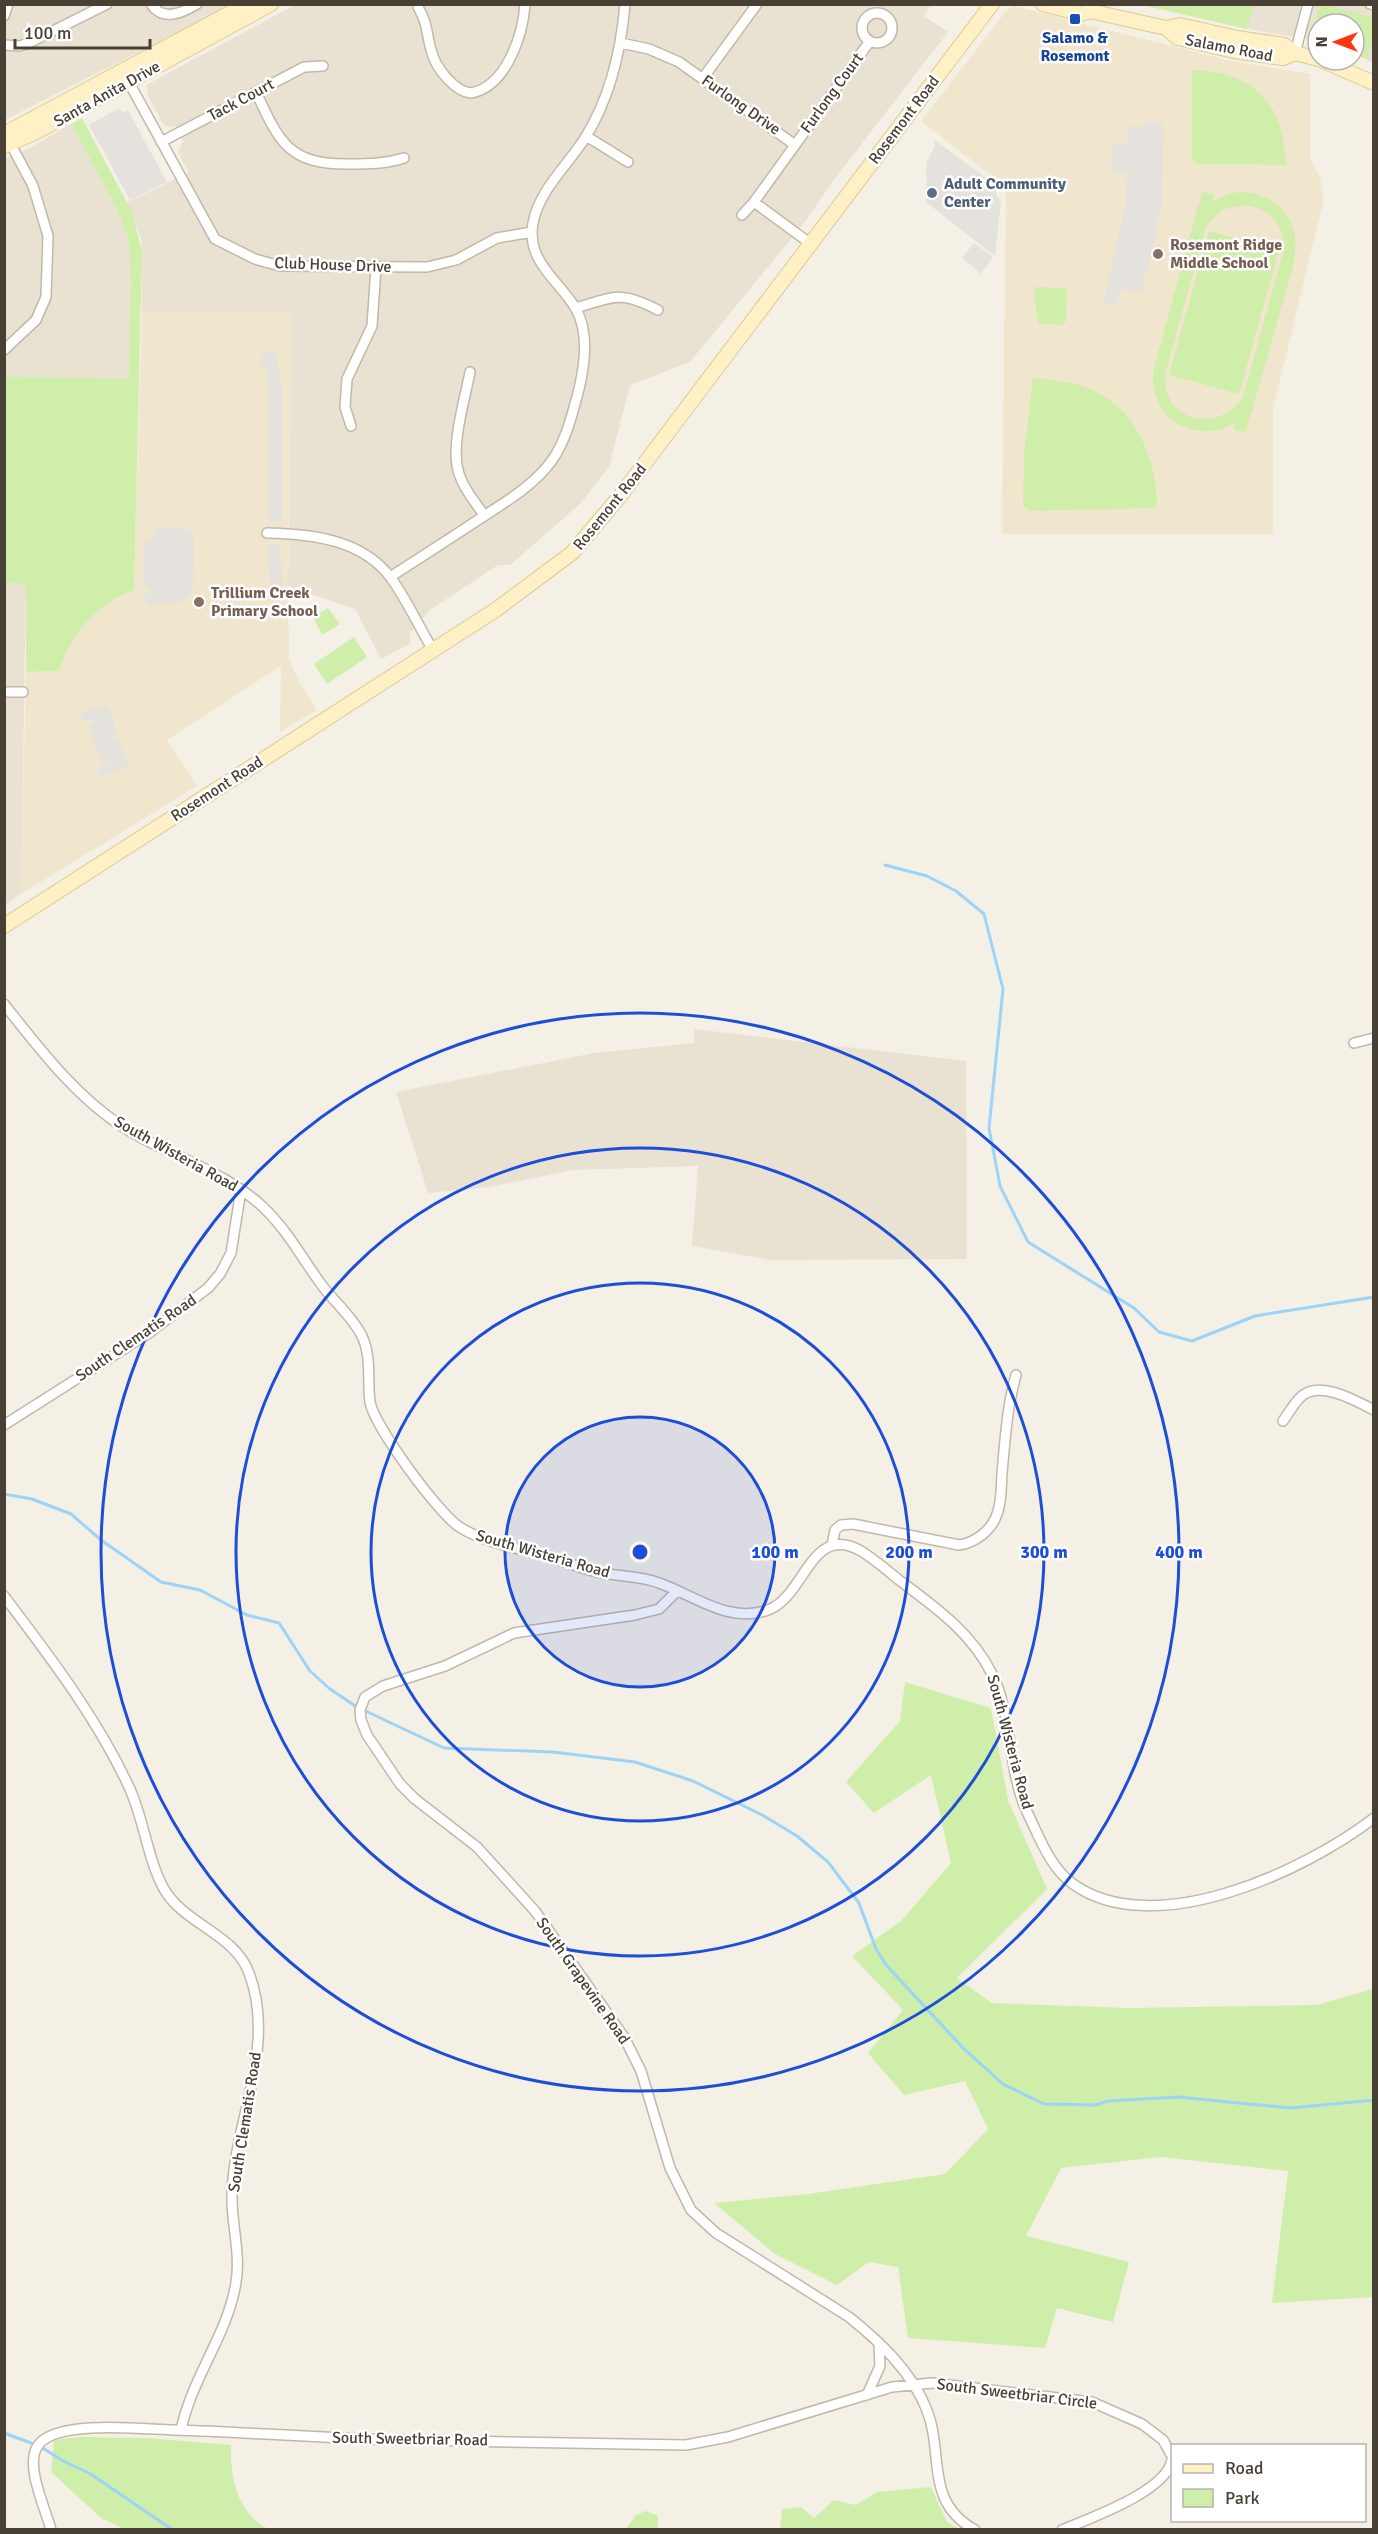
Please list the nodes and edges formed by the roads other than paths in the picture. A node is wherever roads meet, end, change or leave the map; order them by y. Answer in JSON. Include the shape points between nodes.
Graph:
{"nodes":[{"id":1,"x":8,"y":4,"type":"edge"},
{"id":2,"x":107,"y":4,"type":"edge"},
{"id":3,"x":151,"y":4,"type":"edge"},
{"id":4,"x":197,"y":4,"type":"edge"},
{"id":5,"x":247,"y":4,"type":"edge"},
{"id":6,"x":271,"y":4,"type":"edge"},
{"id":7,"x":525,"y":4,"type":"edge"},
{"id":8,"x":625,"y":4,"type":"edge"},
{"id":9,"x":757,"y":4,"type":"edge"},
{"id":10,"x":992,"y":4,"type":"edge"},
{"id":11,"x":1043,"y":4,"type":"edge"},
{"id":12,"x":1308,"y":4,"type":"edge"},
{"id":13,"x":418,"y":7,"type":"dead end"},
{"id":14,"x":1088,"y":8,"type":"edge"},
{"id":15,"x":1113,"y":10,"type":"edge"},
{"id":16,"x":4,"y":16,"type":"edge"},
{"id":17,"x":870,"y":41,"type":"dead end"},
{"id":18,"x":621,"y":43,"type":"junction"},
{"id":19,"x":4,"y":45,"type":"edge"},
{"id":20,"x":1295,"y":53,"type":"junction"},
{"id":21,"x":1306,"y":56,"type":"edge"},
{"id":22,"x":323,"y":66,"type":"dead end"},
{"id":23,"x":1349,"y":72,"type":"edge"},
{"id":24,"x":126,"y":77,"type":"junction"},
{"id":25,"x":703,"y":78,"type":"junction"},
{"id":26,"x":1374,"y":83,"type":"edge"},
{"id":27,"x":256,"y":92,"type":"junction"},
{"id":28,"x":586,"y":136,"type":"junction"},
{"id":29,"x":6,"y":138,"type":"edge"},
{"id":30,"x":162,"y":142,"type":"junction"},
{"id":31,"x":795,"y":145,"type":"junction"},
{"id":32,"x":404,"y":158,"type":"dead end"},
{"id":33,"x":628,"y":162,"type":"dead end"},
{"id":34,"x":754,"y":202,"type":"junction"},
{"id":35,"x":742,"y":215,"type":"dead end"},
{"id":36,"x":532,"y":232,"type":"junction"},
{"id":37,"x":811,"y":244,"type":"junction"},
{"id":38,"x":376,"y":267,"type":"junction"},
{"id":39,"x":575,"y":308,"type":"junction"},
{"id":40,"x":658,"y":310,"type":"dead end"},
{"id":41,"x":4,"y":350,"type":"edge"},
{"id":42,"x":470,"y":372,"type":"dead end"},
{"id":43,"x":351,"y":426,"type":"dead end"},
{"id":44,"x":484,"y":515,"type":"junction"},
{"id":45,"x":267,"y":533,"type":"dead end"},
{"id":46,"x":390,"y":577,"type":"junction"},
{"id":47,"x":433,"y":650,"type":"junction"},
{"id":48,"x":4,"y":692,"type":"edge"},
{"id":49,"x":23,"y":692,"type":"dead end"},
{"id":50,"x":4,"y":926,"type":"edge"},
{"id":51,"x":4,"y":1004,"type":"edge"},
{"id":52,"x":1374,"y":1038,"type":"edge"},
{"id":53,"x":1354,"y":1043,"type":"dead end"},
{"id":54,"x":241,"y":1190,"type":"junction"},
{"id":55,"x":1016,"y":1375,"type":"dead end"},
{"id":56,"x":1374,"y":1410,"type":"edge"},
{"id":57,"x":1283,"y":1421,"type":"dead end"},
{"id":58,"x":4,"y":1425,"type":"edge"},
{"id":59,"x":832,"y":1545,"type":"junction"},
{"id":60,"x":677,"y":1591,"type":"junction"},
{"id":61,"x":4,"y":1596,"type":"edge"},
{"id":62,"x":1374,"y":1818,"type":"edge"},
{"id":63,"x":879,"y":2345,"type":"junction"},
{"id":64,"x":914,"y":2384,"type":"junction"},
{"id":65,"x":867,"y":2395,"type":"junction"},
{"id":66,"x":181,"y":2430,"type":"junction"},
{"id":67,"x":1171,"y":2454,"type":"edge"},
{"id":68,"x":1171,"y":2461,"type":"edge"},
{"id":69,"x":51,"y":2529,"type":"edge"},
{"id":70,"x":975,"y":2529,"type":"edge"},
{"id":71,"x":1062,"y":2529,"type":"edge"}],
"edges":[{"from":1,"to":16,"type":"street"},
{"from":2,"to":19,"type":"street","via":[[20,46]]},
{"from":3,"to":4,"type":"street","via":[[159,13],[171,15]]},
{"from":5,"to":24,"type":"main road","name":"Santa Anita Drive"},
{"from":6,"to":24,"type":"main road","name":"Santa Anita Drive"},
{"from":7,"to":13,"type":"street","via":[[520,32],[507,62],[487,87],[471,93],[460,90],[438,65],[427,22]]},
{"from":8,"to":18,"type":"street"},
{"from":9,"to":25,"type":"street"},
{"from":10,"to":37,"type":"main road","name":"Rosemont Road"},
{"from":11,"to":14,"type":"main road","name":"Salamo Road","via":[[1081,14]]},
{"from":12,"to":20,"type":"street"},
{"from":14,"to":15,"type":"main road","name":"Salamo Road"},
{"from":15,"to":20,"type":"main road","name":"Salamo Road","via":[[1166,28],[1180,25],[1284,45]]},
{"from":17,"to":31,"type":"street","name":"Furlong Court"},
{"from":18,"to":25,"type":"street","name":"Furlong Drive","via":[[664,54]]},
{"from":18,"to":28,"type":"street","via":[[608,88]]},
{"from":20,"to":21,"type":"main road","name":"Salamo Road"},
{"from":22,"to":27,"type":"street","name":"Tack Court","via":[[304,67]]},
{"from":23,"to":26,"type":"main road","name":"Salamo Road"},
{"from":24,"to":29,"type":"main road","name":"Santa Anita Drive"},
{"from":24,"to":30,"type":"street","name":"Club House Drive"},
{"from":25,"to":31,"type":"street","name":"Furlong Drive"},
{"from":27,"to":30,"type":"street","name":"Tack Court"},
{"from":27,"to":32,"type":"street","via":[[278,138],[304,159],[328,165],[387,164]]},
{"from":28,"to":33,"type":"street"},
{"from":28,"to":36,"type":"street","via":[[546,192]]},
{"from":29,"to":41,"type":"street","via":[[33,186],[48,236],[46,297],[36,320]]},
{"from":30,"to":38,"type":"street","name":"Club House Drive","via":[[208,228],[215,239],[228,247],[280,266]]},
{"from":31,"to":34,"type":"street","name":"Furlong Drive"},
{"from":34,"to":35,"type":"street","name":"Furlong Drive"},
{"from":34,"to":37,"type":"street"},
{"from":36,"to":38,"type":"street","name":"Club House Drive","via":[[497,238],[467,256],[439,266]]},
{"from":36,"to":39,"type":"street","via":[[543,269]]},
{"from":37,"to":47,"type":"main road","name":"Rosemont Road","via":[[588,537],[530,586]]},
{"from":38,"to":43,"type":"street","via":[[372,326],[347,379],[345,407]]},
{"from":39,"to":40,"type":"street","via":[[620,296]]},
{"from":39,"to":44,"type":"street","via":[[584,333],[584,363],[561,443],[547,467],[522,490]]},
{"from":42,"to":44,"type":"street","via":[[457,467]]},
{"from":44,"to":46,"type":"street"},
{"from":45,"to":46,"type":"street","via":[[306,534],[333,540],[370,559]]},
{"from":46,"to":47,"type":"street"},
{"from":47,"to":50,"type":"main road","name":"Rosemont Road"},
{"from":48,"to":49,"type":"street"},
{"from":51,"to":54,"type":"street","name":"South Wisteria Road","via":[[45,1054],[103,1112],[134,1134]]},
{"from":52,"to":53,"type":"street"},
{"from":54,"to":58,"type":"street","name":"South Clematis Road","via":[[231,1253],[208,1288],[149,1333]]},
{"from":54,"to":60,"type":"street","name":"South Wisteria Road","via":[[282,1228],[359,1331],[368,1355],[374,1416],[451,1520],[482,1537],[594,1571],[653,1581]]},
{"from":55,"to":59,"type":"street","via":[[999,1508],[985,1532],[959,1545],[854,1524],[841,1525],[835,1530]]},
{"from":56,"to":57,"type":"street","via":[[1351,1398],[1312,1391],[1302,1395]]},
{"from":59,"to":60,"type":"street","name":"South Wisteria Road","via":[[821,1550],[782,1603],[766,1611],[751,1614],[722,1610]]},
{"from":59,"to":62,"type":"street","name":"South Wisteria Road","via":[[860,1550],[945,1615],[978,1649],[999,1688],[1013,1765],[1026,1808],[1057,1868],[1080,1888],[1143,1906],[1208,1899],[1315,1854]]},
{"from":60,"to":63,"type":"street","name":"South Grapevine Road","via":[[659,1609],[514,1633],[445,1666],[383,1686],[365,1697],[361,1720],[400,1784],[477,1847],[535,1911],[624,2037],[641,2072],[670,2168],[691,2210],[716,2234],[849,2317]]},
{"from":61,"to":66,"type":"street","name":"South Clematis Road","via":[[68,1682],[115,1757],[131,1791],[165,1890],[181,1908],[236,1951],[254,1988],[258,2020],[254,2076],[232,2194],[237,2281],[228,2315],[193,2388]]},
{"from":63,"to":64,"type":"street","name":"South Grapevine Road"},
{"from":63,"to":65,"type":"street","via":[[880,2366]]},
{"from":64,"to":65,"type":"street","name":"South Sweetbriar Road"},
{"from":64,"to":67,"type":"street","name":"South Sweetbriar Circle","via":[[1092,2402],[1142,2424],[1163,2440]]},
{"from":64,"to":70,"type":"street","name":"South Grapevine Road","via":[[932,2427],[938,2476],[947,2505]]},
{"from":65,"to":66,"type":"street","name":"South Sweetbriar Road","via":[[728,2437],[686,2445],[365,2439]]},
{"from":66,"to":69,"type":"street","name":"South Sweetbriar Road","via":[[74,2430],[40,2442],[33,2467]]},
{"from":68,"to":71,"type":"street","name":"South Sweetbriar Circle","via":[[1163,2477],[1147,2489]]}]}
